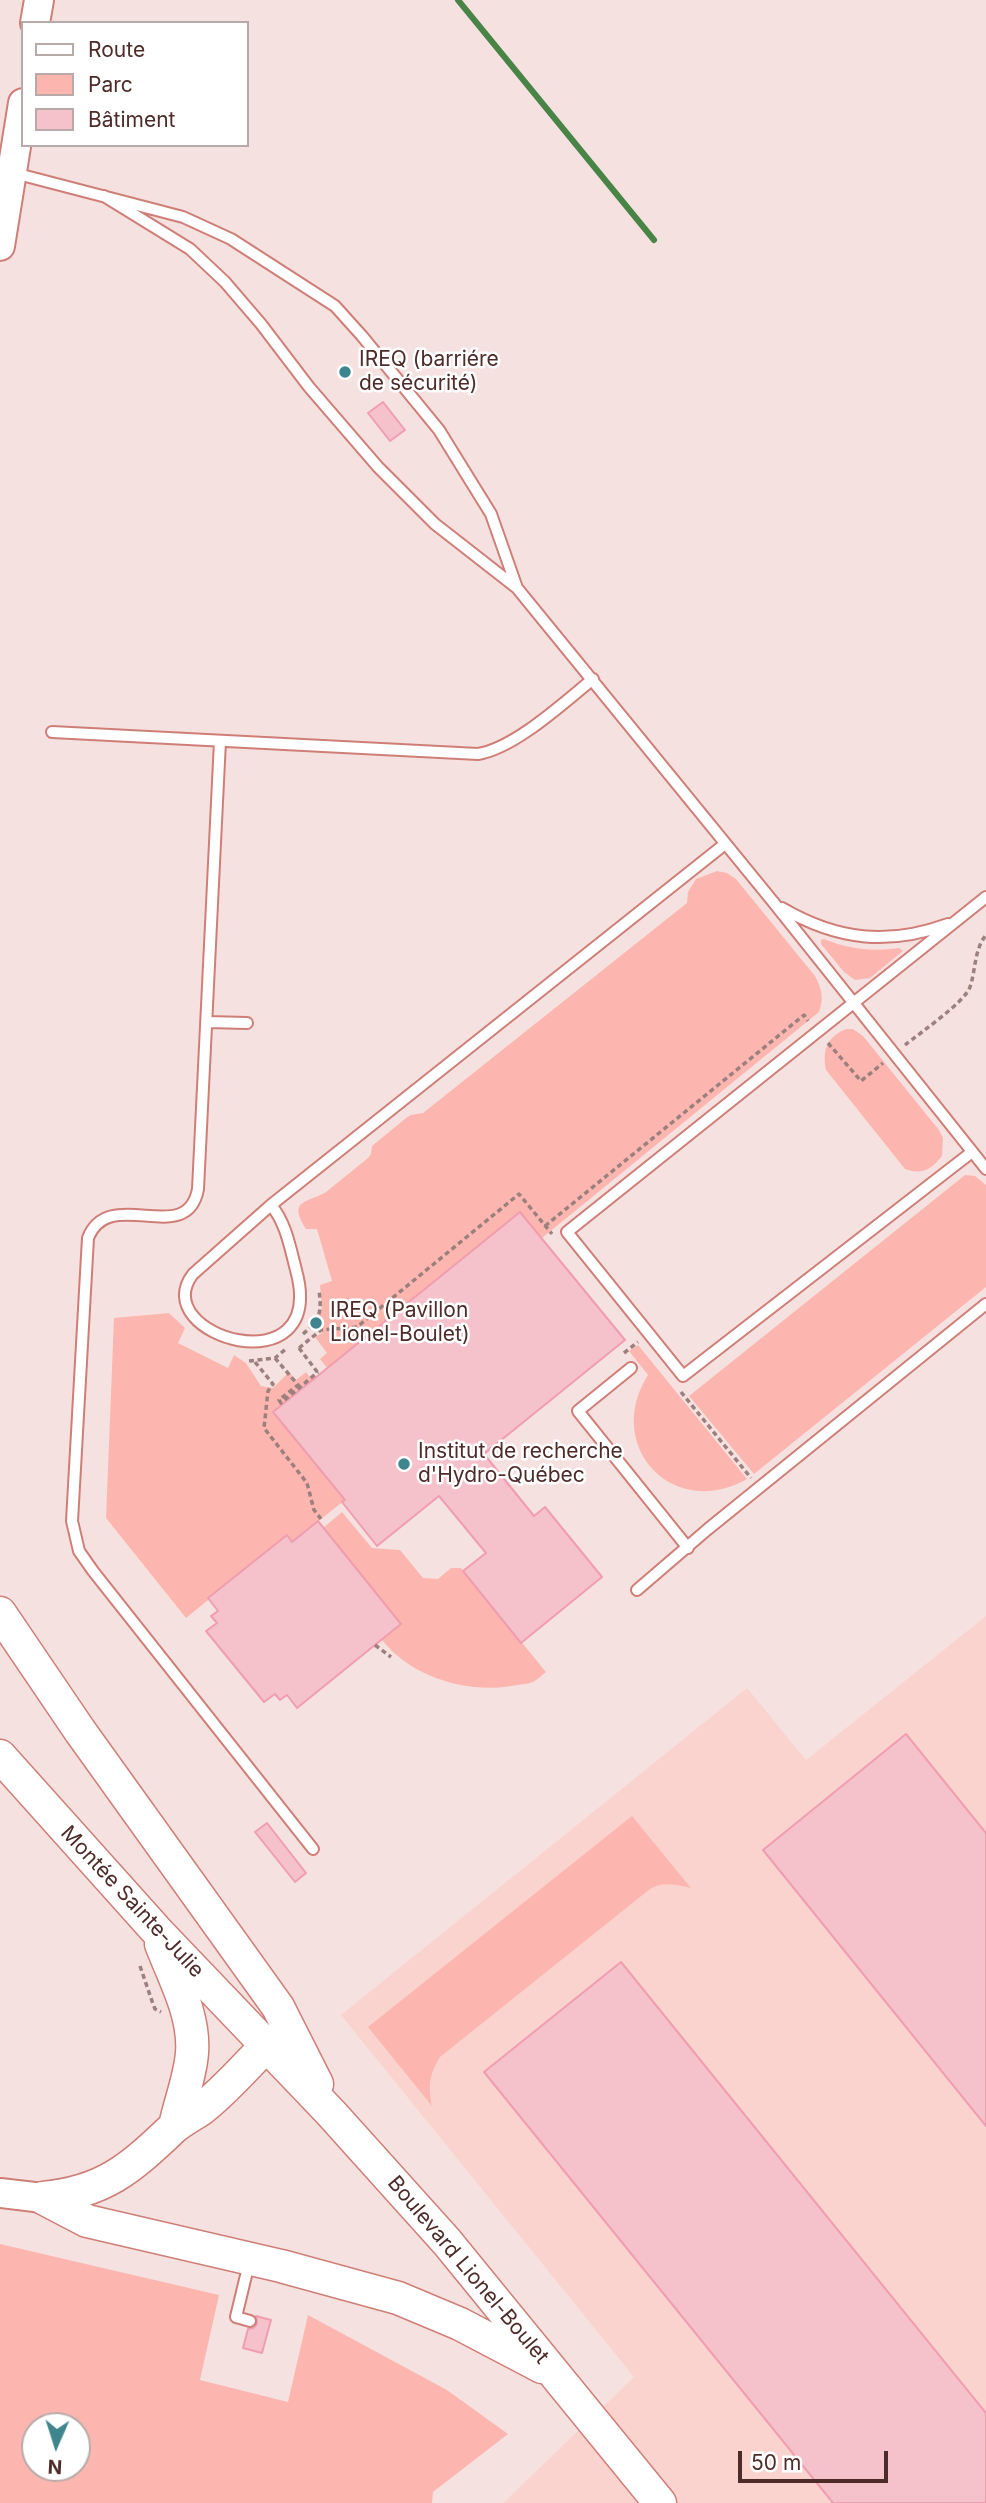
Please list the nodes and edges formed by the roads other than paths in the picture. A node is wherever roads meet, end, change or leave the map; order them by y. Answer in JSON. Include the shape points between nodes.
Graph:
{"nodes":[{"id":1,"x":39,"y":0,"type":"edge"},
{"id":2,"x":35,"y":21,"type":"edge"},
{"id":3,"x":21,"y":111,"type":"edge"},
{"id":4,"x":6,"y":171,"type":"edge"},
{"id":5,"x":104,"y":196,"type":"junction"},
{"id":6,"x":0,"y":246,"type":"edge"},
{"id":7,"x":517,"y":588,"type":"junction"},
{"id":8,"x":593,"y":679,"type":"junction"},
{"id":9,"x":52,"y":732,"type":"dead end"},
{"id":10,"x":220,"y":741,"type":"junction"},
{"id":11,"x":725,"y":844,"type":"junction"},
{"id":12,"x":986,"y":897,"type":"edge"},
{"id":13,"x":775,"y":903,"type":"junction"},
{"id":14,"x":957,"y":921,"type":"junction"},
{"id":15,"x":853,"y":1004,"type":"junction"},
{"id":16,"x":208,"y":1021,"type":"junction"},
{"id":17,"x":247,"y":1023,"type":"dead end"},
{"id":18,"x":972,"y":1152,"type":"junction"},
{"id":19,"x":986,"y":1169,"type":"edge"},
{"id":20,"x":271,"y":1205,"type":"junction"},
{"id":21,"x":986,"y":1304,"type":"edge"},
{"id":22,"x":631,"y":1368,"type":"dead end"},
{"id":23,"x":688,"y":1548,"type":"junction"},
{"id":24,"x":637,"y":1590,"type":"dead end"},
{"id":25,"x":0,"y":1613,"type":"edge"},
{"id":26,"x":0,"y":1756,"type":"edge"},
{"id":27,"x":313,"y":1849,"type":"dead end"},
{"id":28,"x":156,"y":1930,"type":"junction"},
{"id":29,"x":266,"y":2046,"type":"junction"},
{"id":30,"x":331,"y":2113,"type":"junction"},
{"id":31,"x":174,"y":2126,"type":"junction"},
{"id":32,"x":0,"y":2193,"type":"edge"},
{"id":33,"x":43,"y":2198,"type":"junction"},
{"id":34,"x":250,"y":2259,"type":"junction"},
{"id":35,"x":236,"y":2317,"type":"junction"},
{"id":36,"x":250,"y":2321,"type":"dead end"},
{"id":37,"x":232,"y":2331,"type":"dead end"},
{"id":38,"x":556,"y":2374,"type":"junction"},
{"id":39,"x":660,"y":2503,"type":"edge"}],
"edges":[{"from":1,"to":2,"type":"street"},
{"from":3,"to":4,"type":"street"},
{"from":4,"to":5,"type":"lane"},
{"from":4,"to":6,"type":"street"},
{"from":5,"to":7,"type":"lane","via":[[190,249],[225,282],[378,467],[435,524]]},
{"from":5,"to":7,"type":"lane","via":[[183,217],[231,239],[335,306],[446,441],[491,514]]},
{"from":7,"to":8,"type":"lane"},
{"from":8,"to":10,"type":"lane","via":[[510,742],[478,754]]},
{"from":8,"to":11,"type":"lane"},
{"from":9,"to":10,"type":"lane"},
{"from":10,"to":16,"type":"lane"},
{"from":11,"to":13,"type":"lane"},
{"from":11,"to":20,"type":"lane"},
{"from":12,"to":14,"type":"lane"},
{"from":13,"to":14,"type":"lane","via":[[816,925],[854,936],[916,934]]},
{"from":13,"to":15,"type":"lane"},
{"from":14,"to":15,"type":"lane"},
{"from":15,"to":18,"type":"lane"},
{"from":15,"to":18,"type":"lane","via":[[567,1232],[591,1263],[683,1376]]},
{"from":16,"to":17,"type":"lane"},
{"from":16,"to":27,"type":"lane","via":[[195,1201],[173,1217],[108,1217],[88,1238],[73,1531],[93,1571]]},
{"from":18,"to":19,"type":"lane"},
{"from":20,"to":20,"type":"lane","via":[[186,1283],[185,1304],[190,1314],[237,1341],[272,1339],[294,1320],[299,1309],[300,1283],[282,1223]]},
{"from":21,"to":23,"type":"lane"},
{"from":22,"to":23,"type":"lane","via":[[578,1411]]},
{"from":23,"to":24,"type":"lane"},
{"from":25,"to":30,"type":"main road","via":[[278,2007]]},
{"from":26,"to":28,"type":"main road","name":"Montée Sainte-Julie"},
{"from":28,"to":29,"type":"main road","name":"Montée Sainte-Julie"},
{"from":28,"to":31,"type":"main road","via":[[191,2032],[190,2065]]},
{"from":29,"to":30,"type":"main road","name":"Boulevard Lionel-Boulet"},
{"from":29,"to":31,"type":"main road","via":[[202,2109]]},
{"from":30,"to":38,"type":"main road","name":"Boulevard Lionel-Boulet","via":[[447,2242]]},
{"from":31,"to":33,"type":"main road","via":[[142,2158],[108,2181],[84,2191]]},
{"from":32,"to":33,"type":"street"},
{"from":33,"to":34,"type":"main road","via":[[88,2221]]},
{"from":34,"to":35,"type":"lane"},
{"from":34,"to":38,"type":"main road","via":[[433,2311]]},
{"from":35,"to":36,"type":"lane"},
{"from":35,"to":37,"type":"lane"},
{"from":38,"to":39,"type":"main road","name":"Boulevard Lionel-Boulet"}]}
